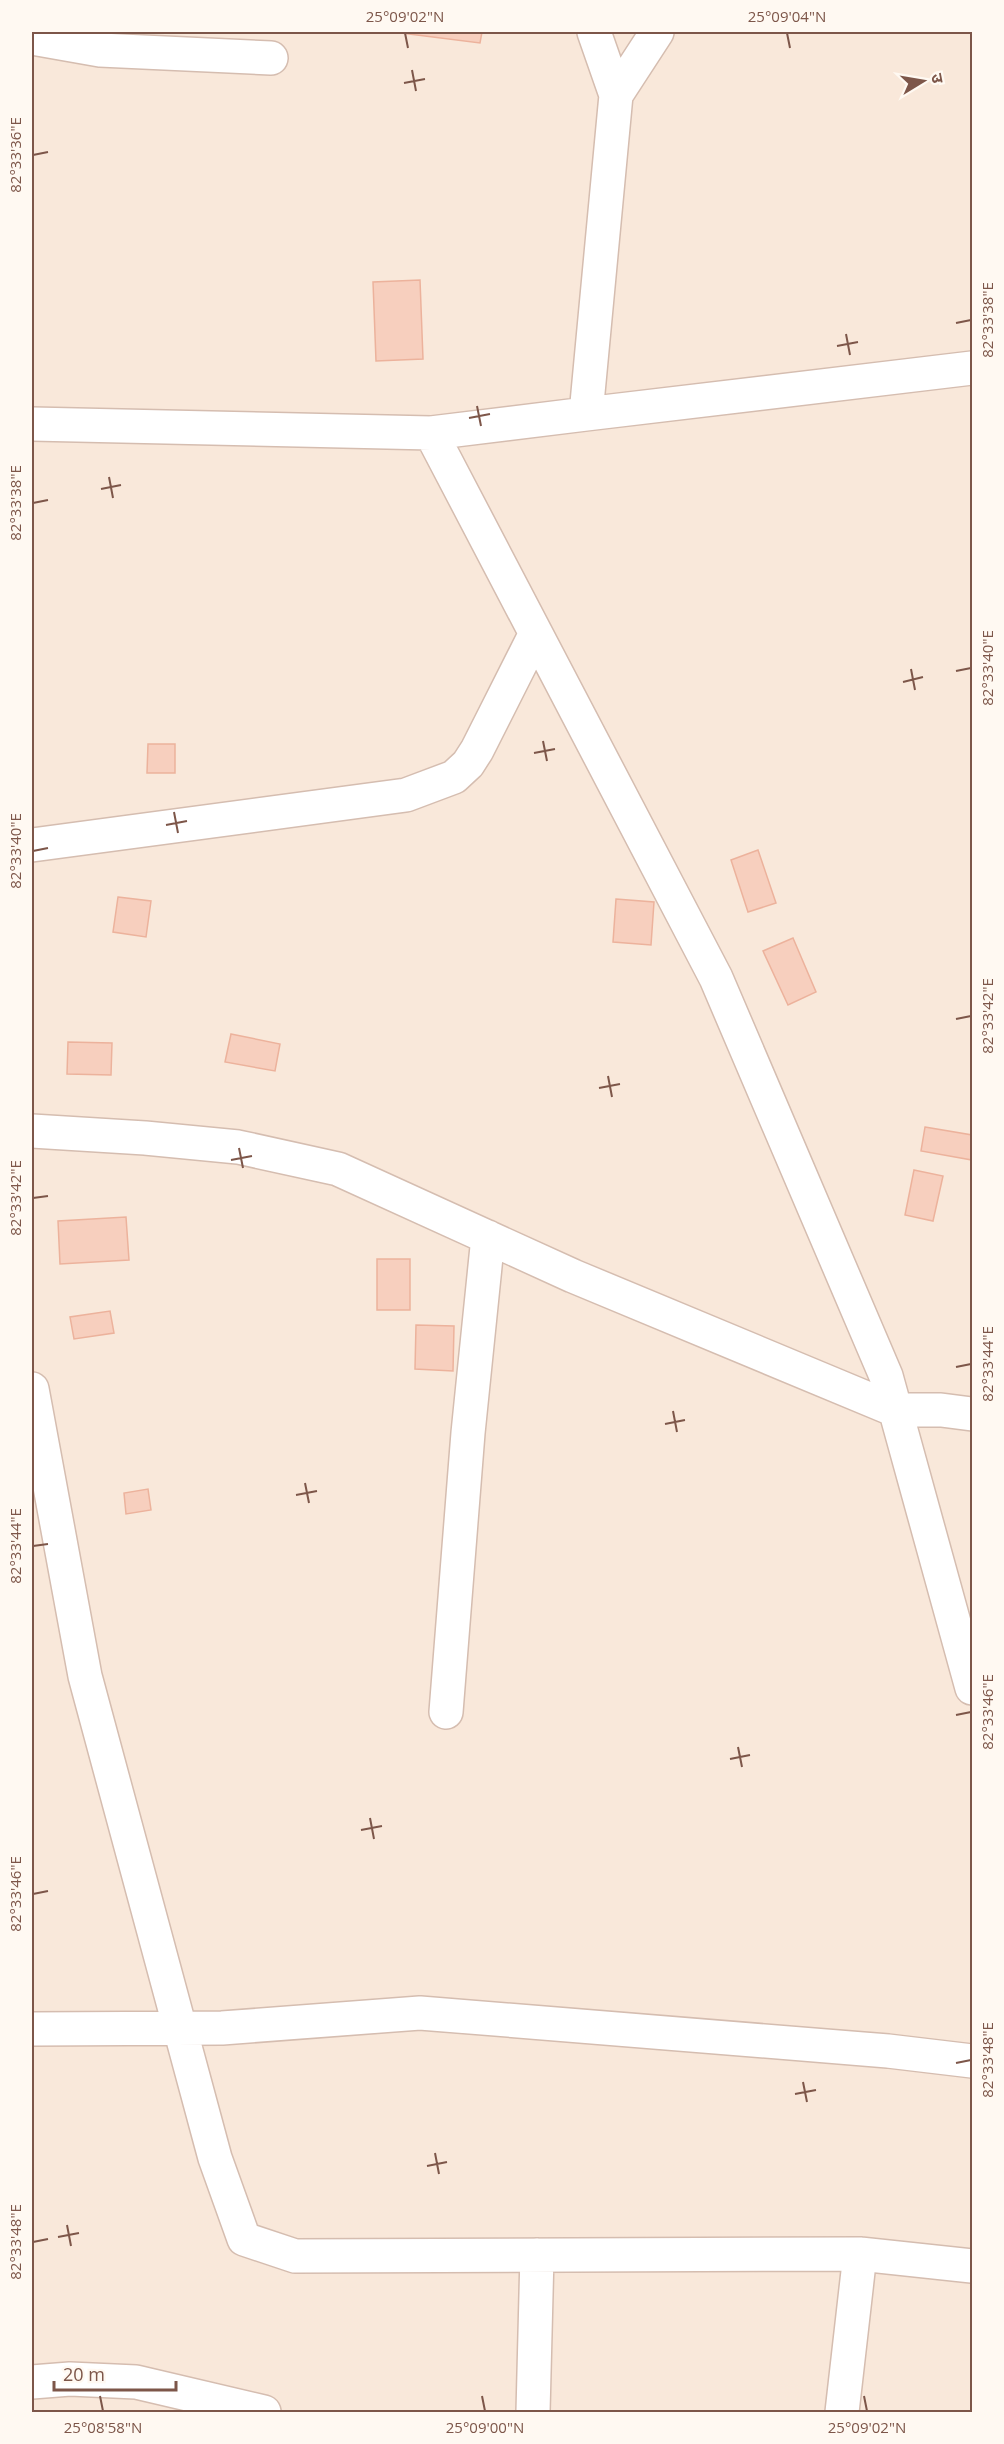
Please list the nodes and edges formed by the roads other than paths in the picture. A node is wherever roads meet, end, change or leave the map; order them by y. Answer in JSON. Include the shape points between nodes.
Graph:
{"nodes":[{"id":1,"x":594,"y":32,"type":"edge"},
{"id":2,"x":657,"y":32,"type":"edge"},
{"id":3,"x":32,"y":38,"type":"edge"},
{"id":4,"x":271,"y":58,"type":"dead end"},
{"id":5,"x":616,"y":95,"type":"junction"},
{"id":6,"x":972,"y":368,"type":"edge"},
{"id":7,"x":586,"y":414,"type":"junction"},
{"id":8,"x":32,"y":424,"type":"edge"},
{"id":9,"x":431,"y":433,"type":"junction"},
{"id":10,"x":535,"y":635,"type":"junction"},
{"id":11,"x":32,"y":845,"type":"edge"},
{"id":12,"x":32,"y":1131,"type":"edge"},
{"id":13,"x":488,"y":1237,"type":"junction"},
{"id":14,"x":32,"y":1389,"type":"edge"},
{"id":15,"x":895,"y":1410,"type":"junction"},
{"id":16,"x":972,"y":1414,"type":"edge"},
{"id":17,"x":972,"y":1688,"type":"edge"},
{"id":18,"x":446,"y":1712,"type":"dead end"},
{"id":19,"x":179,"y":2028,"type":"junction"},
{"id":20,"x":32,"y":2029,"type":"edge"},
{"id":21,"x":972,"y":2061,"type":"edge"},
{"id":22,"x":860,"y":2254,"type":"junction"},
{"id":23,"x":537,"y":2255,"type":"junction"},
{"id":24,"x":972,"y":2266,"type":"edge"},
{"id":25,"x":32,"y":2382,"type":"edge"},
{"id":26,"x":264,"y":2412,"type":"edge"},
{"id":27,"x":533,"y":2412,"type":"edge"},
{"id":28,"x":842,"y":2412,"type":"edge"}],
"edges":[{"from":1,"to":5,"type":"street"},
{"from":2,"to":5,"type":"street"},
{"from":3,"to":4,"type":"street","via":[[100,50]]},
{"from":5,"to":7,"type":"street"},
{"from":6,"to":7,"type":"street"},
{"from":7,"to":9,"type":"street"},
{"from":8,"to":9,"type":"street"},
{"from":9,"to":10,"type":"street"},
{"from":10,"to":11,"type":"street","via":[[477,750],[454,777],[406,795]]},
{"from":10,"to":15,"type":"street","via":[[716,978],[886,1376]]},
{"from":12,"to":13,"type":"street","via":[[238,1147],[338,1169]]},
{"from":13,"to":15,"type":"street"},
{"from":13,"to":18,"type":"street"},
{"from":14,"to":19,"type":"street","via":[[85,1676]]},
{"from":15,"to":16,"type":"street"},
{"from":15,"to":17,"type":"street"},
{"from":19,"to":20,"type":"street"},
{"from":19,"to":21,"type":"street","via":[[420,2013]]},
{"from":19,"to":23,"type":"street","via":[[215,2158],[244,2239],[295,2256]]},
{"from":22,"to":23,"type":"street"},
{"from":22,"to":24,"type":"street"},
{"from":22,"to":28,"type":"street"},
{"from":23,"to":27,"type":"street"},
{"from":25,"to":26,"type":"street","via":[[136,2382]]}]}
